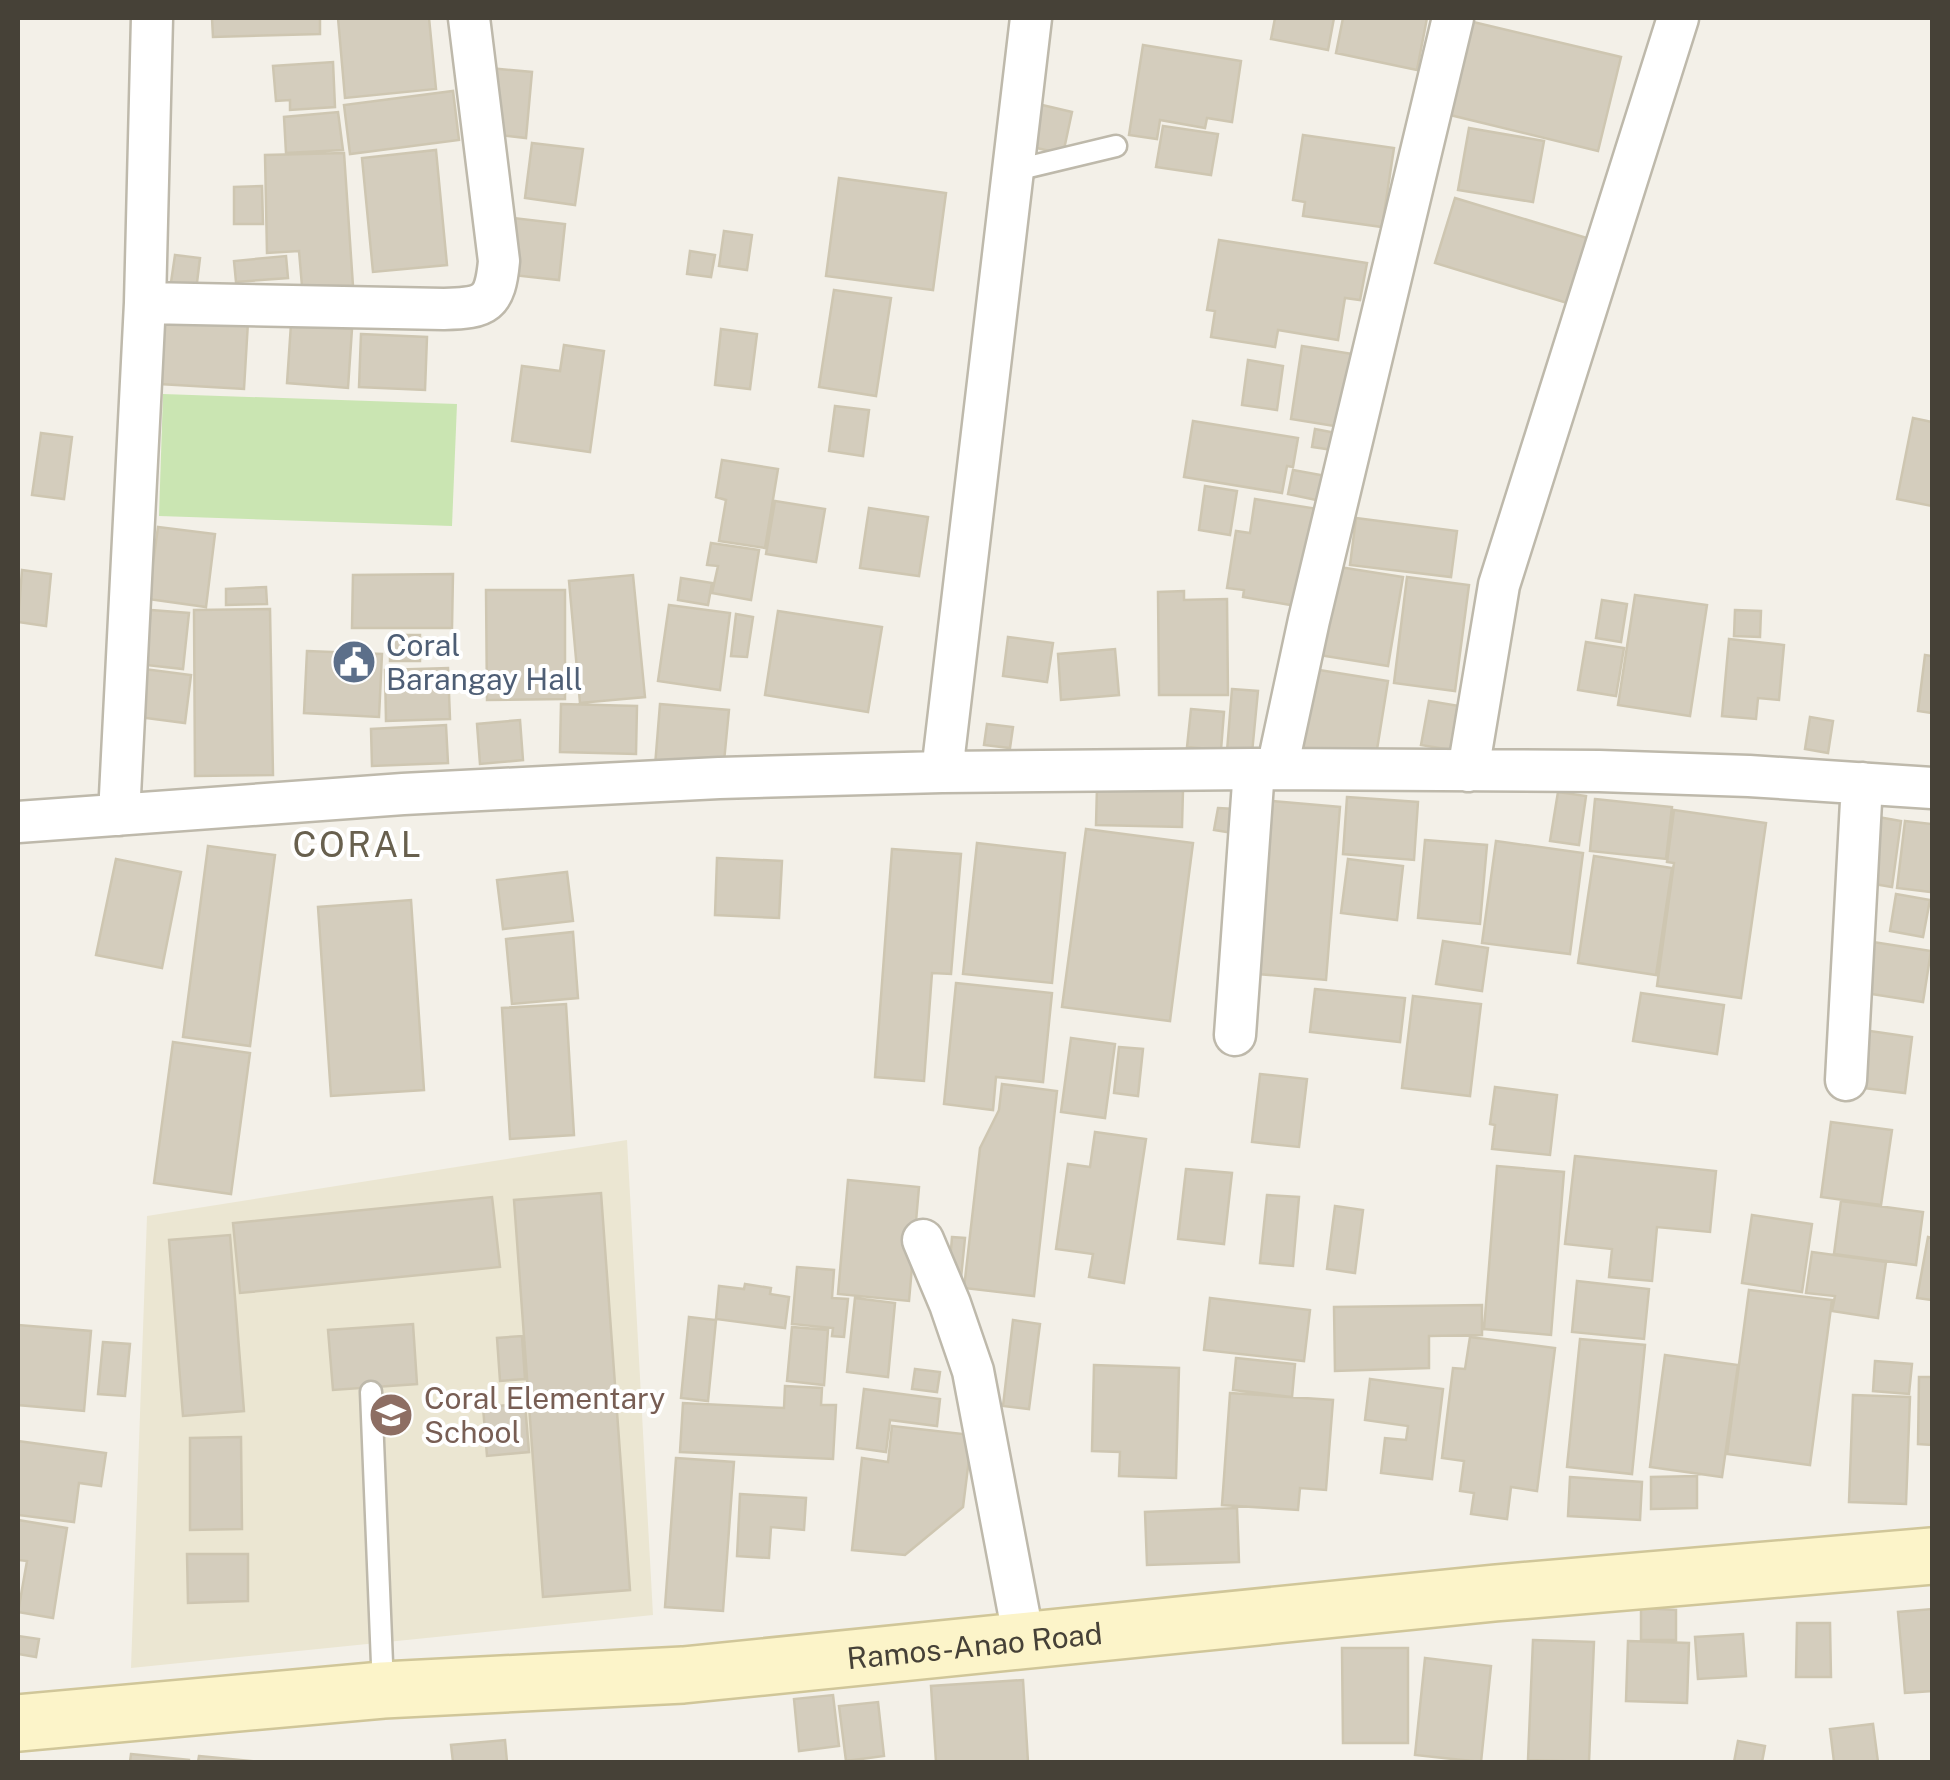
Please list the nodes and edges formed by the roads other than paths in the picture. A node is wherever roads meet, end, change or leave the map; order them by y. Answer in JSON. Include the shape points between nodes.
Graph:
{"nodes":[{"id":1,"x":152,"y":18,"type":"edge"},
{"id":2,"x":468,"y":18,"type":"edge"},
{"id":3,"x":1031,"y":18,"type":"edge"},
{"id":4,"x":1453,"y":18,"type":"edge"},
{"id":5,"x":1678,"y":18,"type":"edge"},
{"id":6,"x":1116,"y":146,"type":"dead end"},
{"id":7,"x":1012,"y":171,"type":"junction"},
{"id":8,"x":145,"y":303,"type":"junction"},
{"id":9,"x":1266,"y":769,"type":"junction"},
{"id":10,"x":1468,"y":771,"type":"junction"},
{"id":11,"x":942,"y":772,"type":"junction"},
{"id":12,"x":1862,"y":783,"type":"junction"},
{"id":13,"x":1932,"y":788,"type":"edge"},
{"id":14,"x":118,"y":815,"type":"junction"},
{"id":15,"x":18,"y":822,"type":"edge"},
{"id":16,"x":1235,"y":1035,"type":"dead end"},
{"id":17,"x":1846,"y":1080,"type":"dead end"},
{"id":18,"x":923,"y":1240,"type":"dead end"},
{"id":19,"x":371,"y":1392,"type":"dead end"},
{"id":20,"x":1932,"y":1556,"type":"edge"},
{"id":21,"x":1024,"y":1640,"type":"junction"},
{"id":22,"x":383,"y":1690,"type":"junction"},
{"id":23,"x":18,"y":1723,"type":"edge"}],
"edges":[{"from":1,"to":8,"type":"street"},
{"from":2,"to":8,"type":"street","via":[[499,261],[490,300],[444,309]]},
{"from":3,"to":7,"type":"street"},
{"from":4,"to":9,"type":"street","via":[[1314,601]]},
{"from":5,"to":10,"type":"street","via":[[1500,585]]},
{"from":6,"to":7,"type":"lane"},
{"from":7,"to":11,"type":"street"},
{"from":8,"to":14,"type":"street"},
{"from":9,"to":10,"type":"street"},
{"from":9,"to":11,"type":"street"},
{"from":9,"to":16,"type":"street"},
{"from":10,"to":12,"type":"street"},
{"from":11,"to":14,"type":"street","via":[[700,778]]},
{"from":12,"to":13,"type":"street"},
{"from":12,"to":17,"type":"street"},
{"from":14,"to":15,"type":"street"},
{"from":18,"to":21,"type":"street","via":[[973,1371]]},
{"from":19,"to":22,"type":"lane"},
{"from":20,"to":21,"type":"main road","name":"Ramos-Anao Road"},
{"from":21,"to":22,"type":"main road","name":"Ramos-Anao Road","via":[[684,1675]]},
{"from":22,"to":23,"type":"main road","name":"Ramos-Anao Road"}]}
